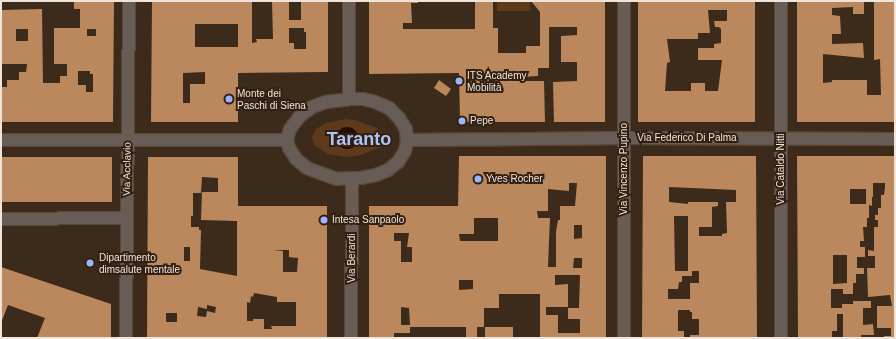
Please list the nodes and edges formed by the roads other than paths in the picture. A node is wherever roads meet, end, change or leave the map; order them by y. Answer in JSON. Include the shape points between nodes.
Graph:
{"nodes":[{"id":1,"x":129,"y":1,"type":"edge"},
{"id":2,"x":349,"y":1,"type":"edge"},
{"id":3,"x":624,"y":1,"type":"edge"},
{"id":4,"x":781,"y":1,"type":"edge"},
{"id":5,"x":349,"y":99,"type":"junction"},
{"id":6,"x":624,"y":138,"type":"junction"},
{"id":7,"x":781,"y":138,"type":"junction"},
{"id":8,"x":895,"y":139,"type":"edge"},
{"id":9,"x":1,"y":140,"type":"edge"},
{"id":10,"x":128,"y":140,"type":"junction"},
{"id":11,"x":287,"y":140,"type":"junction"},
{"id":12,"x":407,"y":140,"type":"junction"},
{"id":13,"x":352,"y":178,"type":"junction"},
{"id":14,"x":127,"y":218,"type":"junction"},
{"id":15,"x":1,"y":219,"type":"edge"},
{"id":16,"x":126,"y":338,"type":"edge"},
{"id":17,"x":351,"y":338,"type":"edge"},
{"id":18,"x":624,"y":338,"type":"edge"},
{"id":19,"x":781,"y":338,"type":"edge"}],
"edges":[{"from":1,"to":10,"type":"street","name":"Via Acclavio"},
{"from":2,"to":5,"type":"street"},
{"from":3,"to":6,"type":"street","name":"Via Vincenzo Pupino"},
{"from":4,"to":7,"type":"street","name":"Via Cataldo Nitti"},
{"from":5,"to":11,"type":"street","via":[[312,107],[298,117],[290,129]]},
{"from":5,"to":12,"type":"street","via":[[363,99],[389,108],[406,129]]},
{"from":6,"to":7,"type":"street","name":"Via Federico Di Palma"},
{"from":6,"to":12,"type":"street","name":"Via Federico Di Palma"},
{"from":6,"to":18,"type":"street","name":"Via Vincenzo Pupino"},
{"from":7,"to":8,"type":"street","name":"Via Federico Di Palma"},
{"from":7,"to":19,"type":"street","name":"Via Cataldo Nitti"},
{"from":9,"to":10,"type":"street"},
{"from":10,"to":11,"type":"street"},
{"from":10,"to":14,"type":"street","name":"Via Acclavio"},
{"from":11,"to":13,"type":"street","via":[[296,159],[306,168],[337,179]]},
{"from":12,"to":13,"type":"street","via":[[405,151],[398,162],[388,170],[376,175]]},
{"from":13,"to":17,"type":"street","name":"Via Berardi"},
{"from":14,"to":15,"type":"street"},
{"from":14,"to":16,"type":"street","name":"Via Acclavio"}]}
